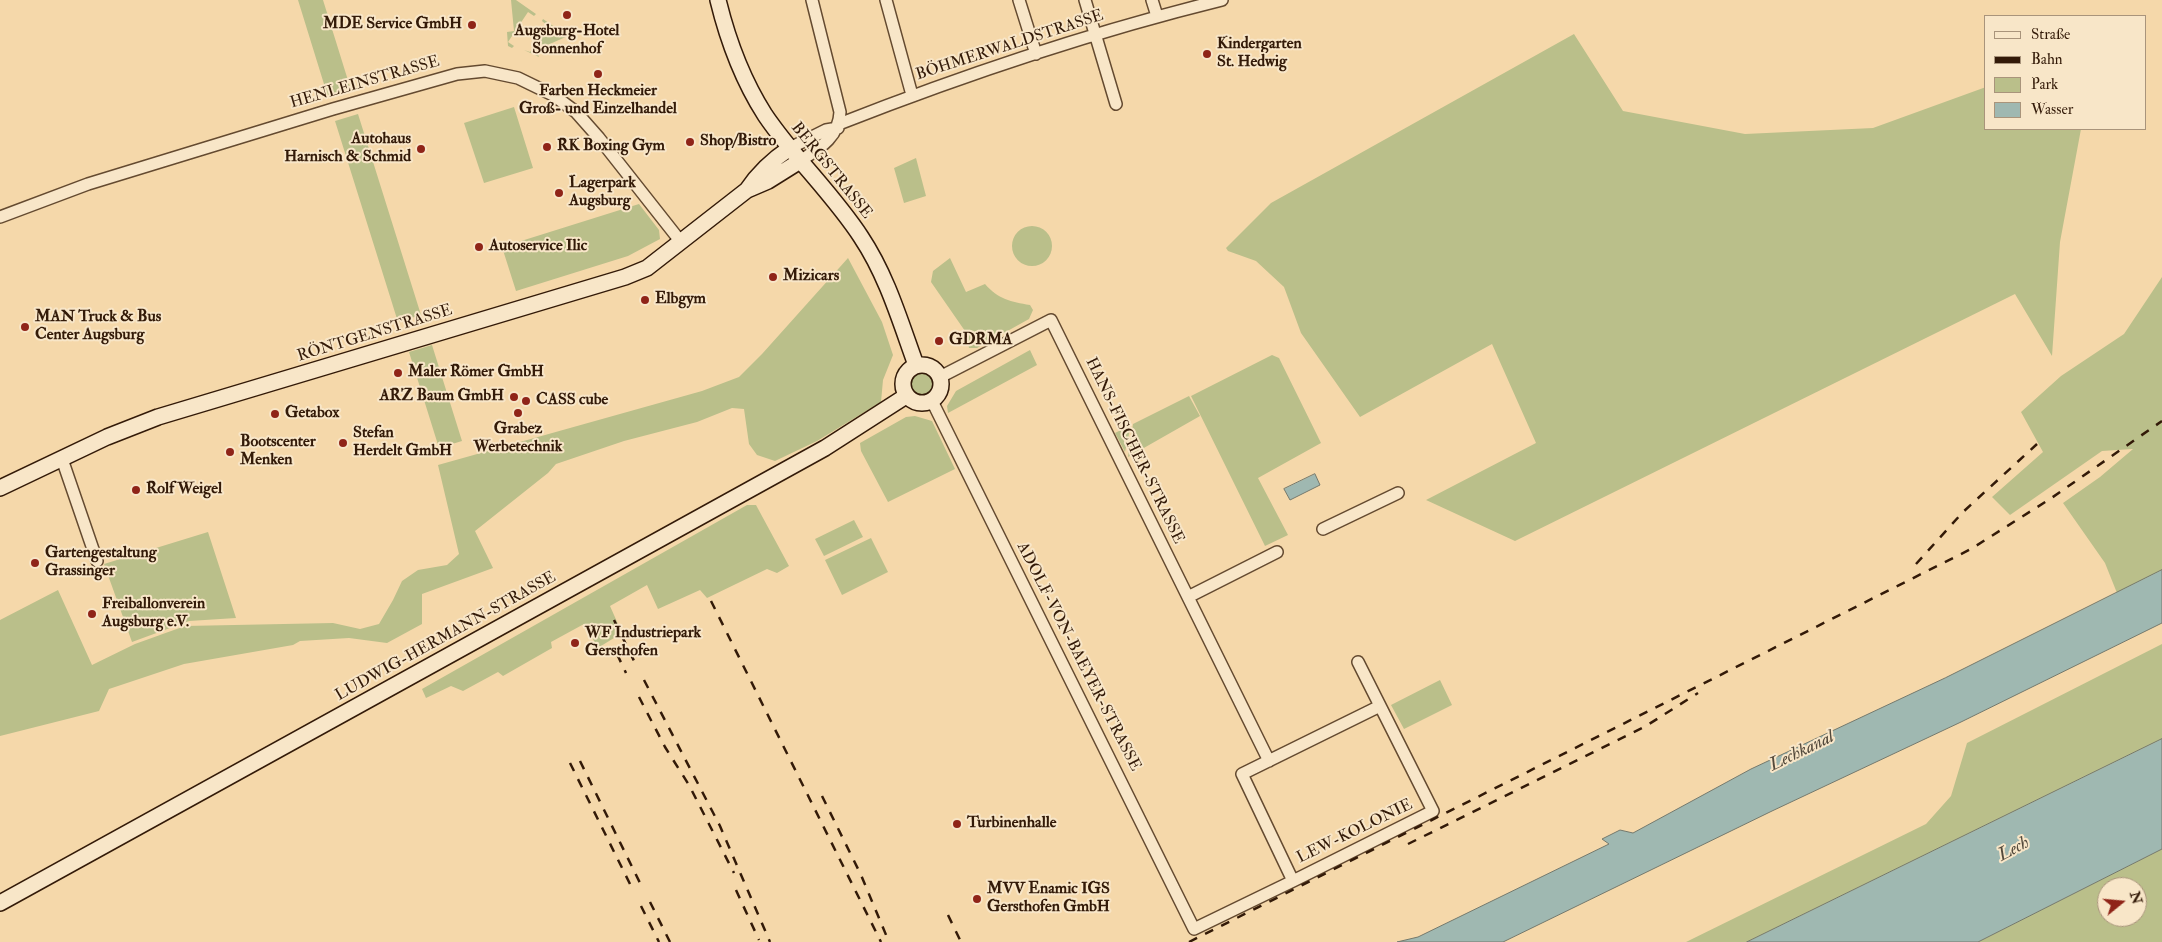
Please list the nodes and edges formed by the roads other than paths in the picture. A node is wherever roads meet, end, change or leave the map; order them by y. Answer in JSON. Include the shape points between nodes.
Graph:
{"nodes":[{"id":1,"x":718,"y":0,"type":"edge"},
{"id":2,"x":812,"y":0,"type":"edge"},
{"id":3,"x":886,"y":0,"type":"edge"},
{"id":4,"x":1019,"y":0,"type":"edge"},
{"id":5,"x":1085,"y":0,"type":"edge"},
{"id":6,"x":1152,"y":0,"type":"edge"},
{"id":7,"x":1222,"y":0,"type":"edge"},
{"id":8,"x":1157,"y":16,"type":"junction"},
{"id":9,"x":1096,"y":35,"type":"junction"},
{"id":10,"x":1036,"y":54,"type":"junction"},
{"id":11,"x":912,"y":95,"type":"junction"},
{"id":12,"x":1116,"y":104,"type":"dead end"},
{"id":13,"x":839,"y":126,"type":"junction"},
{"id":14,"x":790,"y":148,"type":"junction"},
{"id":15,"x":800,"y":160,"type":"junction"},
{"id":16,"x":747,"y":190,"type":"junction"},
{"id":17,"x":0,"y":217,"type":"edge"},
{"id":18,"x":681,"y":242,"type":"junction"},
{"id":19,"x":916,"y":365,"type":"junction"},
{"id":20,"x":940,"y":377,"type":"junction"},
{"id":21,"x":906,"y":396,"type":"junction"},
{"id":22,"x":932,"y":401,"type":"junction"},
{"id":23,"x":62,"y":459,"type":"junction"},
{"id":24,"x":0,"y":488,"type":"edge"},
{"id":25,"x":1398,"y":493,"type":"dead end"},
{"id":26,"x":1323,"y":529,"type":"dead end"},
{"id":27,"x":1277,"y":552,"type":"dead end"},
{"id":28,"x":96,"y":561,"type":"dead end"},
{"id":29,"x":1188,"y":597,"type":"junction"},
{"id":30,"x":1358,"y":662,"type":"dead end"},
{"id":31,"x":1380,"y":706,"type":"junction"},
{"id":32,"x":1269,"y":761,"type":"junction"},
{"id":33,"x":1293,"y":881,"type":"junction"},
{"id":34,"x":0,"y":903,"type":"edge"},
{"id":35,"x":1194,"y":929,"type":"joint"}],
"edges":[{"from":1,"to":14,"type":"street","name":"BERGSTRASSE","via":[[734,56],[747,84]]},
{"from":2,"to":13,"type":"street","via":[[840,112]]},
{"from":3,"to":11,"type":"street"},
{"from":4,"to":10,"type":"street"},
{"from":5,"to":9,"type":"street"},
{"from":6,"to":8,"type":"street"},
{"from":7,"to":8,"type":"street","name":"BÖHMERWALDSTRASSE"},
{"from":8,"to":9,"type":"street","name":"BÖHMERWALDSTRASSE"},
{"from":9,"to":10,"type":"street","name":"BÖHMERWALDSTRASSE"},
{"from":9,"to":12,"type":"street"},
{"from":10,"to":11,"type":"street","name":"BÖHMERWALDSTRASSE"},
{"from":11,"to":13,"type":"street","name":"BÖHMERWALDSTRASSE"},
{"from":13,"to":14,"type":"street","name":"BÖHMERWALDSTRASSE"},
{"from":13,"to":15,"type":"street","via":[[831,138]]},
{"from":14,"to":15,"type":"street","name":"BERGSTRASSE"},
{"from":14,"to":16,"type":"street","name":"RÖNTGENSTRASSE","via":[[774,158]]},
{"from":15,"to":16,"type":"street","name":"RÖNTGENSTRASSE","via":[[768,181]]},
{"from":15,"to":19,"type":"street","name":"BERGSTRASSE","via":[[844,213],[878,265]]},
{"from":16,"to":18,"type":"street","name":"RÖNTGENSTRASSE"},
{"from":17,"to":18,"type":"street","name":"HENLEINSTRASSE","via":[[88,184],[333,109],[457,74],[485,71],[518,78],[553,95],[576,112]]},
{"from":18,"to":23,"type":"street","name":"RÖNTGENSTRASSE","via":[[647,268],[624,277],[158,417]]},
{"from":19,"to":20,"type":"street","via":[[930,366]]},
{"from":19,"to":21,"type":"street","via":[[903,378]]},
{"from":20,"to":22,"type":"street","via":[[939,394]]},
{"from":20,"to":29,"type":"street","name":"HANS-FISCHER-STRASSE","via":[[1052,320]]},
{"from":21,"to":22,"type":"street","via":[[917,403]]},
{"from":21,"to":34,"type":"street","name":"LUDWIG-HERMANN-STRASSE","via":[[825,448]]},
{"from":22,"to":35,"type":"street","name":"ADOLF-VON-BAEYER-STRASSE"},
{"from":23,"to":24,"type":"street","name":"RÖNTGENSTRASSE"},
{"from":23,"to":28,"type":"street"},
{"from":25,"to":26,"type":"street"},
{"from":27,"to":29,"type":"street"},
{"from":29,"to":32,"type":"street","name":"HANS-FISCHER-STRASSE"},
{"from":30,"to":31,"type":"street","name":"LEW-KOLONIE"},
{"from":31,"to":32,"type":"street","name":"LEW-KOLONIE"},
{"from":31,"to":33,"type":"street","name":"LEW-KOLONIE","via":[[1433,811]]},
{"from":32,"to":33,"type":"street","name":"LEW-KOLONIE","via":[[1242,774]]},
{"from":33,"to":35,"type":"street","name":"LEW-KOLONIE"}]}
